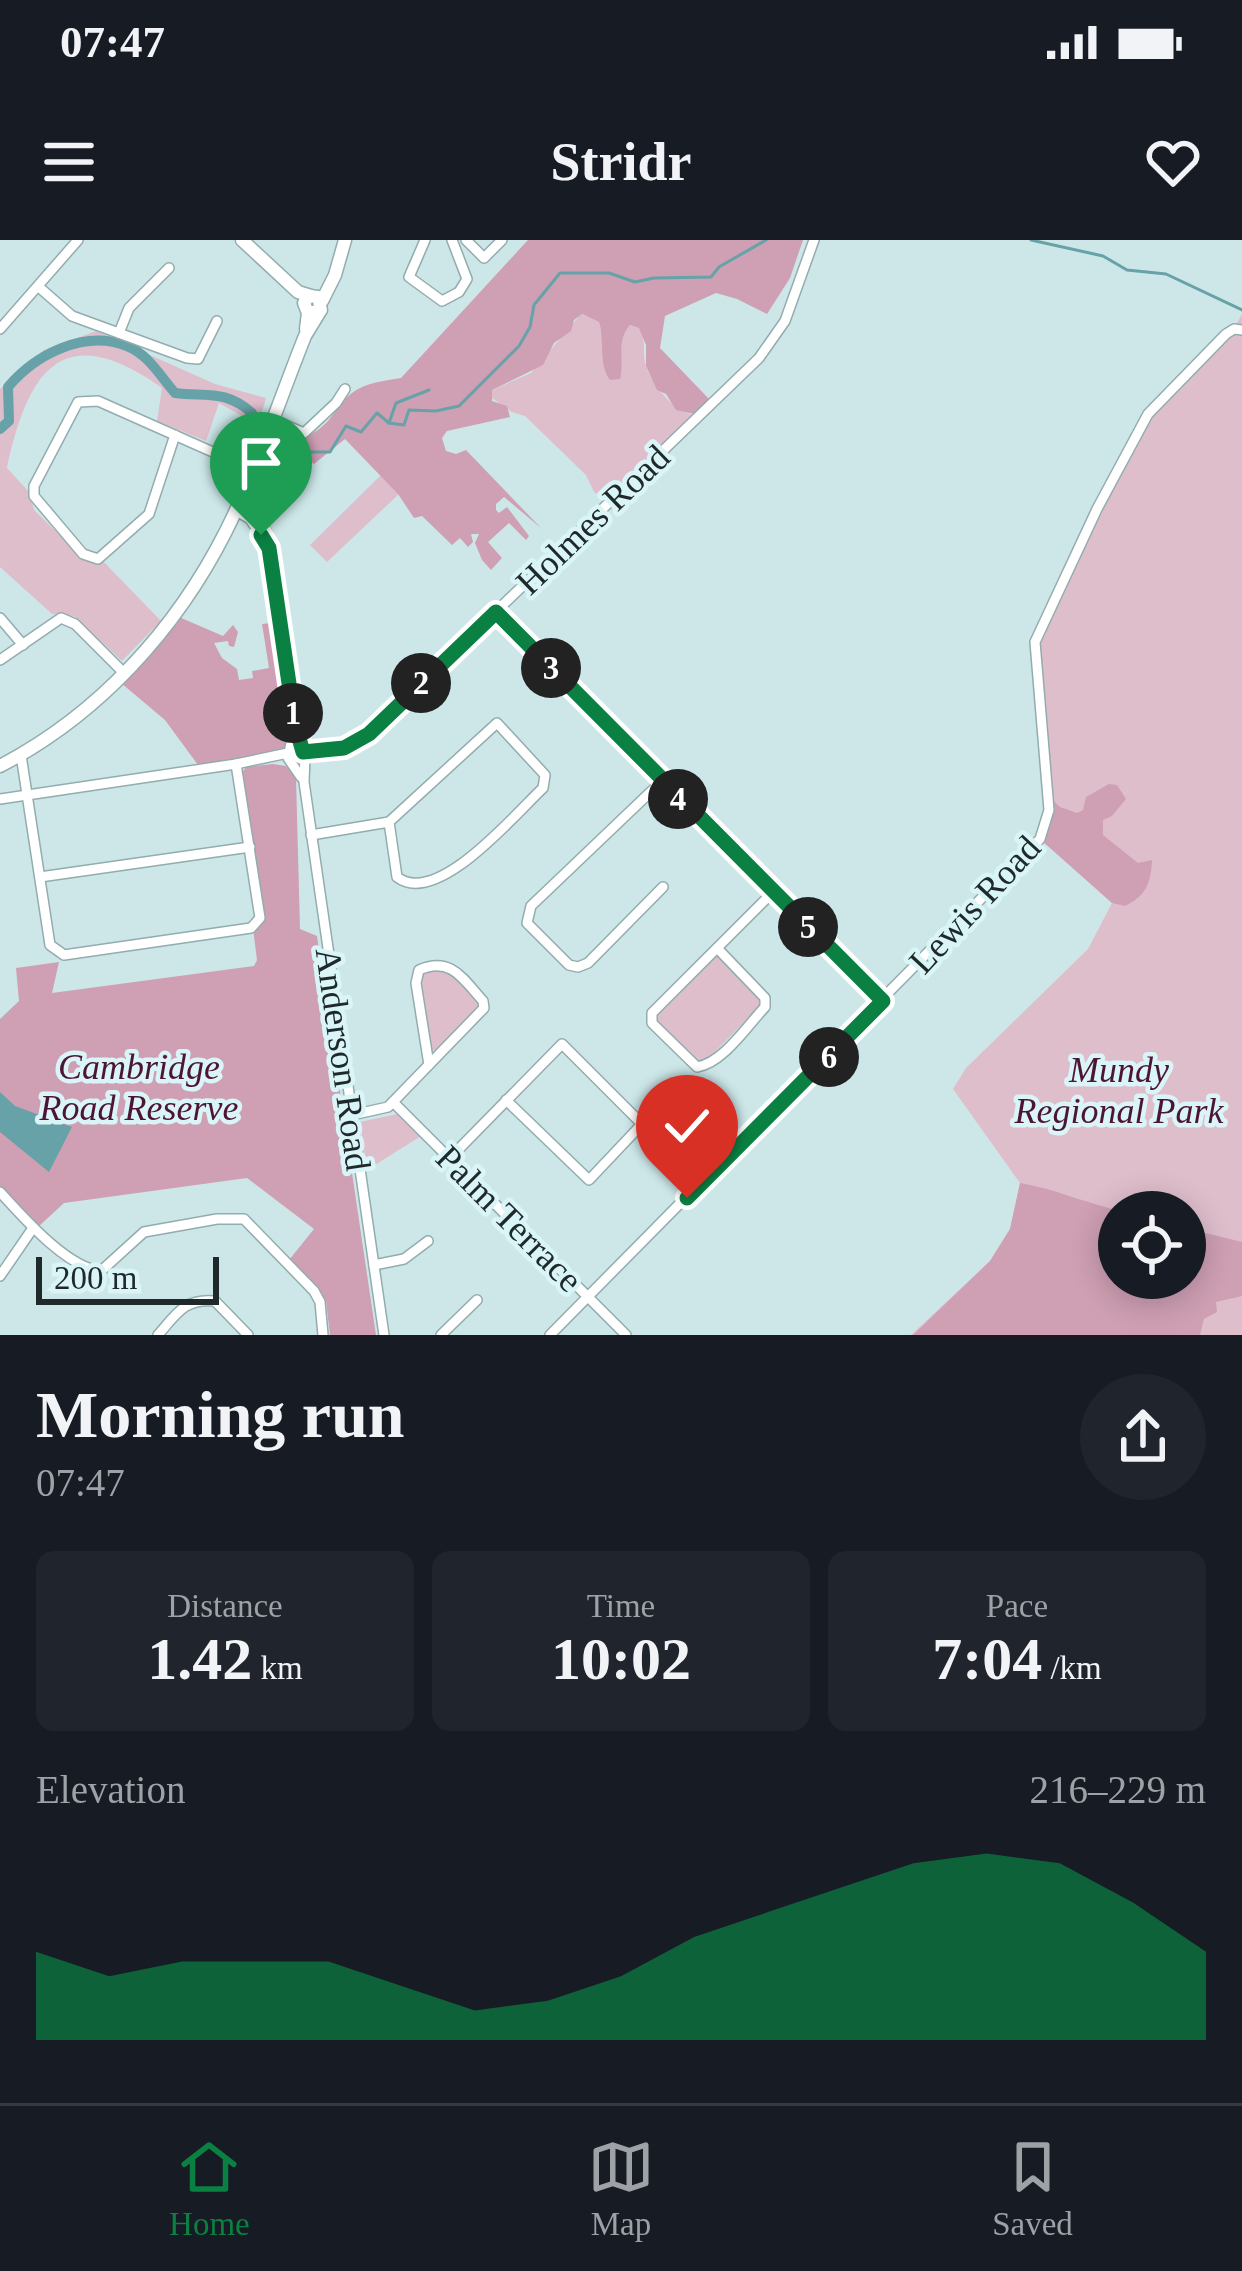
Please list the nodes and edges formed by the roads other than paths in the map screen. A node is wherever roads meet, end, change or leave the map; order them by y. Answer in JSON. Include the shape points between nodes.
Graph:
{"nodes":[{"id":1,"x":78,"y":240,"type":"edge"},
{"id":2,"x":242,"y":240,"type":"edge"},
{"id":3,"x":424,"y":240,"type":"edge"},
{"id":4,"x":452,"y":240,"type":"edge"},
{"id":5,"x":466,"y":240,"type":"edge"},
{"id":6,"x":502,"y":240,"type":"edge"},
{"id":7,"x":814,"y":240,"type":"edge"},
{"id":8,"x":344,"y":242,"type":"edge"},
{"id":9,"x":170,"y":268,"type":"dead end"},
{"id":10,"x":40,"y":288,"type":"junction"},
{"id":11,"x":313,"y":304,"type":"junction"},
{"id":12,"x":218,"y":321,"type":"dead end"},
{"id":13,"x":0,"y":329,"type":"edge"},
{"id":14,"x":1242,"y":330,"type":"edge"},
{"id":15,"x":118,"y":333,"type":"junction"},
{"id":16,"x":345,"y":388,"type":"dead end"},
{"id":17,"x":271,"y":419,"type":"junction"},
{"id":18,"x":175,"y":434,"type":"junction"},
{"id":19,"x":251,"y":469,"type":"junction"},
{"id":20,"x":237,"y":505,"type":"junction"},
{"id":21,"x":496,"y":612,"type":"junction"},
{"id":22,"x":0,"y":617,"type":"edge"},
{"id":23,"x":23,"y":645,"type":"junction"},
{"id":24,"x":0,"y":660,"type":"edge"},
{"id":25,"x":124,"y":674,"type":"junction"},
{"id":26,"x":297,"y":757,"type":"junction"},
{"id":27,"x":11,"y":760,"type":"edge"},
{"id":28,"x":236,"y":764,"type":"junction"},
{"id":29,"x":662,"y":781,"type":"junction"},
{"id":30,"x":27,"y":794,"type":"junction"},
{"id":31,"x":0,"y":799,"type":"edge"},
{"id":32,"x":389,"y":822,"type":"junction"},
{"id":33,"x":311,"y":835,"type":"junction"},
{"id":34,"x":250,"y":848,"type":"junction"},
{"id":35,"x":40,"y":878,"type":"junction"},
{"id":36,"x":663,"y":887,"type":"dead end"},
{"id":37,"x":772,"y":892,"type":"junction"},
{"id":38,"x":717,"y":948,"type":"junction"},
{"id":39,"x":883,"y":1001,"type":"junction"},
{"id":40,"x":429,"y":1065,"type":"junction"},
{"id":41,"x":506,"y":1100,"type":"junction"},
{"id":42,"x":393,"y":1102,"type":"junction"},
{"id":43,"x":352,"y":1115,"type":"junction"},
{"id":44,"x":450,"y":1158,"type":"junction"},
{"id":45,"x":0,"y":1192,"type":"edge"},
{"id":46,"x":33,"y":1228,"type":"junction"},
{"id":47,"x":428,"y":1241,"type":"dead end"},
{"id":48,"x":374,"y":1264,"type":"junction"},
{"id":49,"x":0,"y":1276,"type":"edge"},
{"id":50,"x":588,"y":1297,"type":"junction"},
{"id":51,"x":477,"y":1300,"type":"dead end"},
{"id":52,"x":158,"y":1335,"type":"edge"},
{"id":53,"x":248,"y":1335,"type":"edge"},
{"id":54,"x":323,"y":1335,"type":"edge"},
{"id":55,"x":384,"y":1335,"type":"edge"},
{"id":56,"x":441,"y":1335,"type":"edge"},
{"id":57,"x":550,"y":1335,"type":"edge"},
{"id":58,"x":626,"y":1335,"type":"edge"}],
"edges":[{"from":1,"to":10,"type":"street"},
{"from":2,"to":11,"type":"main road"},
{"from":3,"to":4,"type":"street","via":[[409,277],[442,301],[467,279]]},
{"from":5,"to":6,"type":"street","via":[[484,258]]},
{"from":7,"to":21,"type":"street","name":"Holmes Road","via":[[771,344]]},
{"from":8,"to":11,"type":"main road"},
{"from":9,"to":15,"type":"street","via":[[129,308]]},
{"from":10,"to":13,"type":"street"},
{"from":10,"to":15,"type":"street","via":[[73,316]]},
{"from":11,"to":17,"type":"main road"},
{"from":12,"to":15,"type":"street","via":[[198,358]]},
{"from":14,"to":39,"type":"street","name":"Lewis Road","via":[[1226,334],[1148,414],[1035,642],[1045,832]]},
{"from":16,"to":17,"type":"street","via":[[304,433]]},
{"from":17,"to":19,"type":"main road"},
{"from":18,"to":18,"type":"street","via":[[98,401],[78,402],[34,485],[37,504],[83,554],[98,559],[149,514]]},
{"from":18,"to":19,"type":"street"},
{"from":19,"to":20,"type":"main road"},
{"from":20,"to":25,"type":"main road","via":[[190,592]]},
{"from":20,"to":26,"type":"street","via":[[262,522],[269,548]]},
{"from":21,"to":26,"type":"street","name":"Holmes Road","via":[[369,734]]},
{"from":21,"to":29,"type":"street"},
{"from":22,"to":23,"type":"street"},
{"from":23,"to":24,"type":"street"},
{"from":23,"to":25,"type":"street","via":[[66,619]]},
{"from":25,"to":27,"type":"main road"},
{"from":26,"to":28,"type":"street","name":"Holmes Road"},
{"from":26,"to":33,"type":"street","name":"Anderson Road"},
{"from":27,"to":30,"type":"street"},
{"from":28,"to":30,"type":"street","name":"Holmes Road"},
{"from":28,"to":34,"type":"street"},
{"from":29,"to":36,"type":"street","via":[[531,906],[527,922],[578,967]]},
{"from":29,"to":37,"type":"street"},
{"from":30,"to":31,"type":"street","name":"Holmes Road"},
{"from":30,"to":35,"type":"street"},
{"from":32,"to":32,"type":"street","via":[[496,724],[544,775],[543,788],[451,874],[425,883],[398,877]]},
{"from":32,"to":33,"type":"street"},
{"from":33,"to":43,"type":"street","name":"Anderson Road"},
{"from":34,"to":35,"type":"street"},
{"from":34,"to":35,"type":"street","via":[[260,918],[251,928],[64,955],[50,944]]},
{"from":37,"to":38,"type":"street"},
{"from":37,"to":39,"type":"street"},
{"from":38,"to":38,"type":"street","via":[[652,1013],[652,1023],[697,1067],[721,1054],[765,1007],[766,998]]},
{"from":39,"to":50,"type":"street","name":"Lewis Road"},
{"from":40,"to":40,"type":"street","via":[[484,1008],[452,967],[440,964],[419,970],[416,983]]},
{"from":40,"to":42,"type":"street"},
{"from":41,"to":41,"type":"street","via":[[562,1044],[642,1124],[589,1180]]},
{"from":41,"to":44,"type":"street"},
{"from":42,"to":43,"type":"street"},
{"from":42,"to":44,"type":"street","name":"Palm Terrace"},
{"from":43,"to":48,"type":"street","name":"Anderson Road"},
{"from":44,"to":50,"type":"street","name":"Palm Terrace"},
{"from":45,"to":46,"type":"street"},
{"from":46,"to":49,"type":"street"},
{"from":46,"to":54,"type":"street","via":[[88,1270],[101,1271],[144,1232],[244,1219],[314,1291]]},
{"from":47,"to":48,"type":"street","via":[[404,1259]]},
{"from":48,"to":55,"type":"street","name":"Anderson Road"},
{"from":50,"to":57,"type":"street","name":"Lewis Road"},
{"from":50,"to":58,"type":"street","name":"Palm Terrace"},
{"from":51,"to":56,"type":"street"},
{"from":52,"to":53,"type":"street","via":[[183,1305],[199,1299],[215,1301]]}]}
